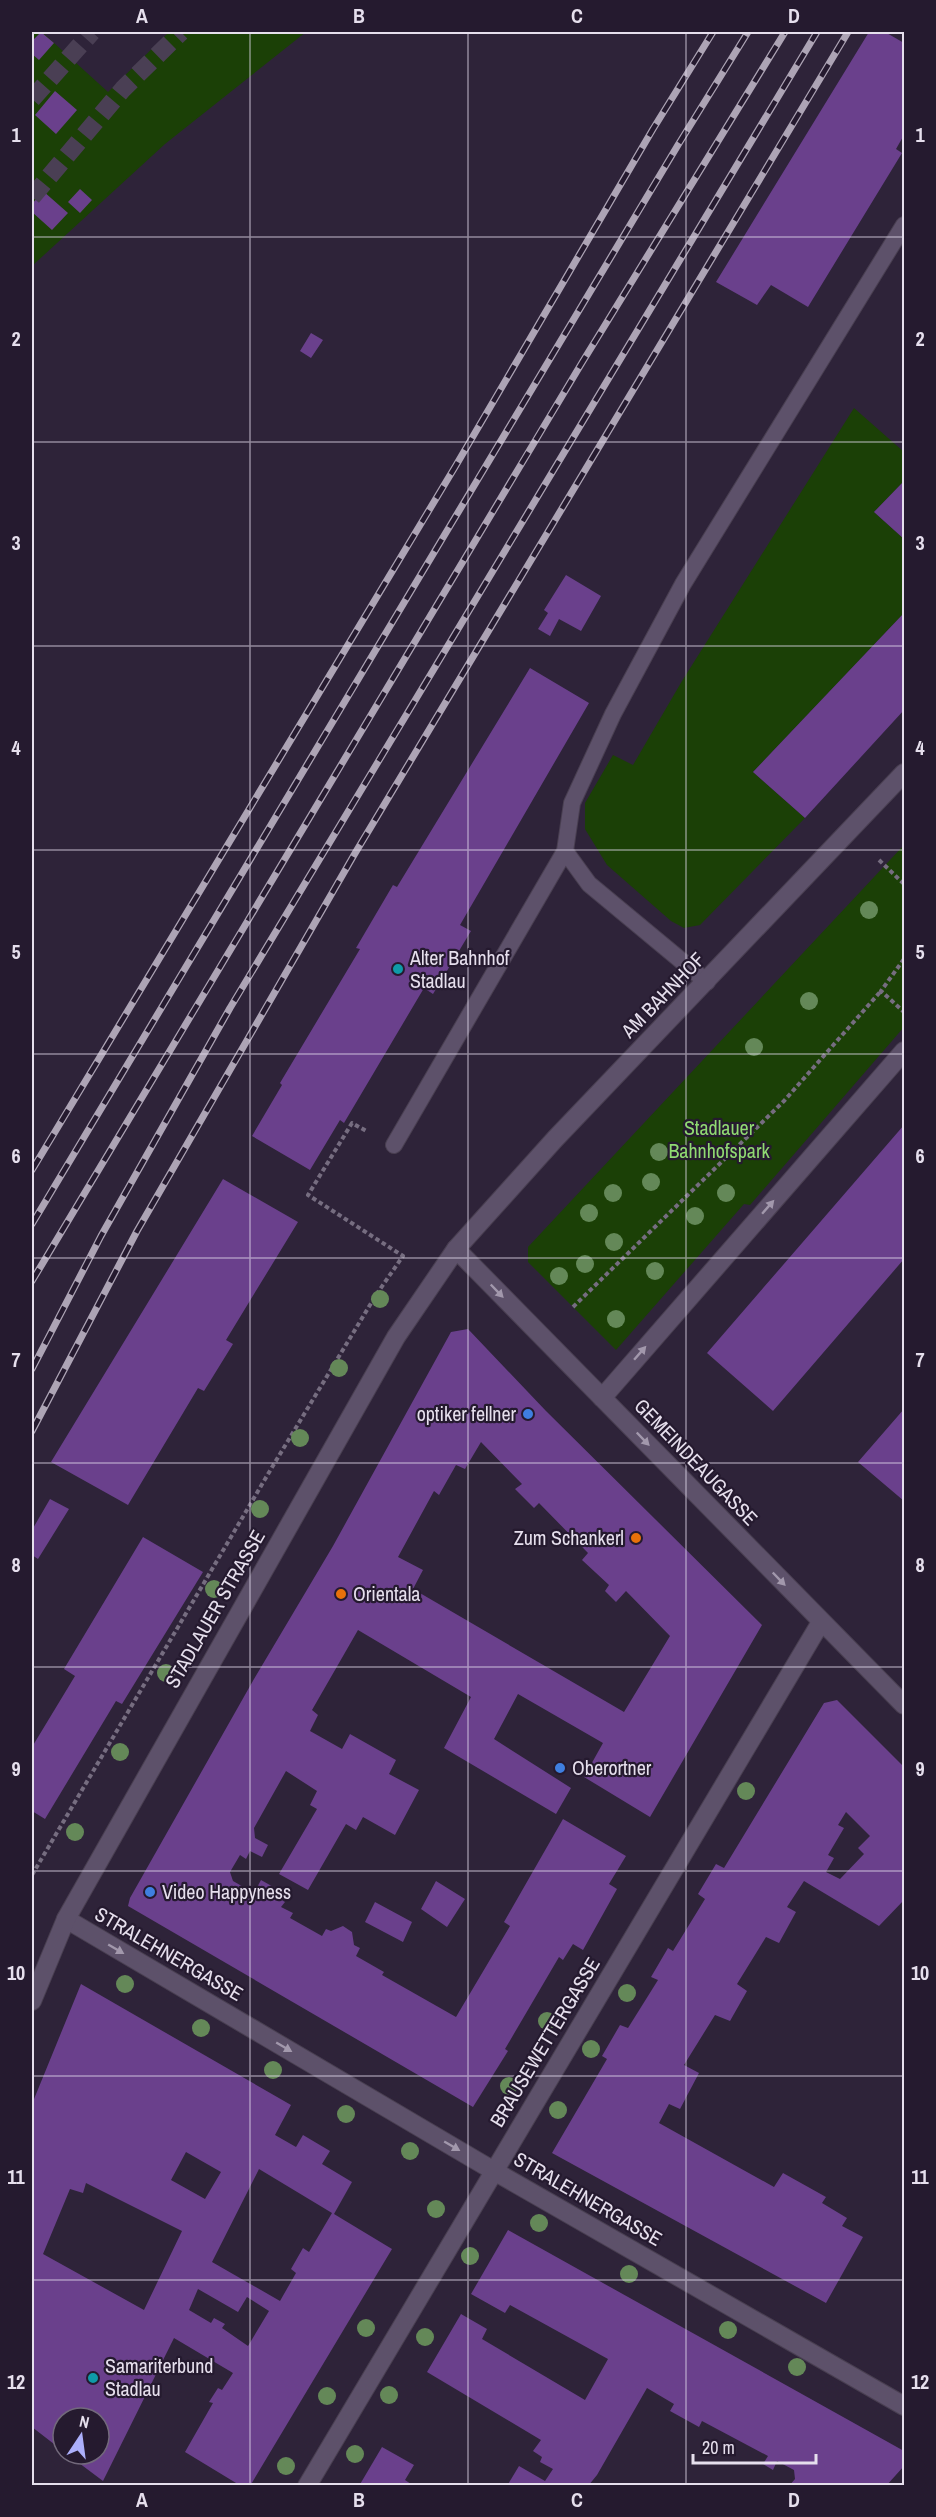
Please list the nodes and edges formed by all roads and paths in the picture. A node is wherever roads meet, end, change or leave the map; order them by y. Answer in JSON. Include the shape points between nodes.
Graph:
{"nodes":[{"id":1,"x":904,"y":225,"type":"edge"},
{"id":2,"x":904,"y":773,"type":"edge"},
{"id":3,"x":564,"y":851,"type":"junction"},
{"id":4,"x":879,"y":860,"type":"dead end"},
{"id":5,"x":904,"y":884,"type":"edge"},
{"id":6,"x":904,"y":959,"type":"edge"},
{"id":7,"x":707,"y":982,"type":"junction"},
{"id":8,"x":881,"y":991,"type":"junction"},
{"id":9,"x":904,"y":1012,"type":"edge"},
{"id":10,"x":904,"y":1051,"type":"edge"},
{"id":11,"x":394,"y":1145,"type":"joint"},
{"id":12,"x":456,"y":1249,"type":"junction"},
{"id":13,"x":573,"y":1307,"type":"dead end"},
{"id":14,"x":602,"y":1398,"type":"junction"},
{"id":15,"x":821,"y":1622,"type":"junction"},
{"id":16,"x":904,"y":1705,"type":"edge"},
{"id":17,"x":32,"y":1875,"type":"edge"},
{"id":18,"x":66,"y":1919,"type":"junction"},
{"id":19,"x":32,"y":2001,"type":"edge"},
{"id":20,"x":494,"y":2171,"type":"junction"},
{"id":21,"x":904,"y":2406,"type":"edge"},
{"id":22,"x":307,"y":2486,"type":"edge"}],
"edges":[{"from":1,"to":3,"type":"lane","via":[[683,584],[613,714],[572,803]]},
{"from":2,"to":7,"type":"street","name":"AM BAHNHOF"},
{"from":3,"to":7,"type":"lane","via":[[589,884]]},
{"from":3,"to":11,"type":"lane"},
{"from":4,"to":5,"type":"path"},
{"from":6,"to":8,"type":"path"},
{"from":7,"to":12,"type":"street","name":"AM BAHNHOF","via":[[555,1139]]},
{"from":8,"to":9,"type":"path"},
{"from":8,"to":13,"type":"path","via":[[784,1101]]},
{"from":14,"to":10,"type":"street","one_way":true},
{"from":11,"to":17,"type":"path","via":[[352,1123],[308,1196],[403,1256],[375,1295]]},
{"from":12,"to":14,"type":"street","name":"GEMEINDEAUGASSE","one_way":true},
{"from":12,"to":18,"type":"street","name":"STADLAUER STRASSE","via":[[396,1337]]},
{"from":14,"to":15,"type":"street","name":"GEMEINDEAUGASSE","one_way":true},
{"from":15,"to":16,"type":"street","name":"GEMEINDEAUGASSE"},
{"from":15,"to":20,"type":"street","name":"BRAUSEWETTERGASSE"},
{"from":18,"to":19,"type":"street","name":"STADLAUER STRASSE"},
{"from":18,"to":20,"type":"street","name":"STRALEHNERGASSE","one_way":true},
{"from":20,"to":21,"type":"street","name":"STRALEHNERGASSE"},
{"from":20,"to":22,"type":"street","name":"BRAUSEWETTERGASSE"}]}
